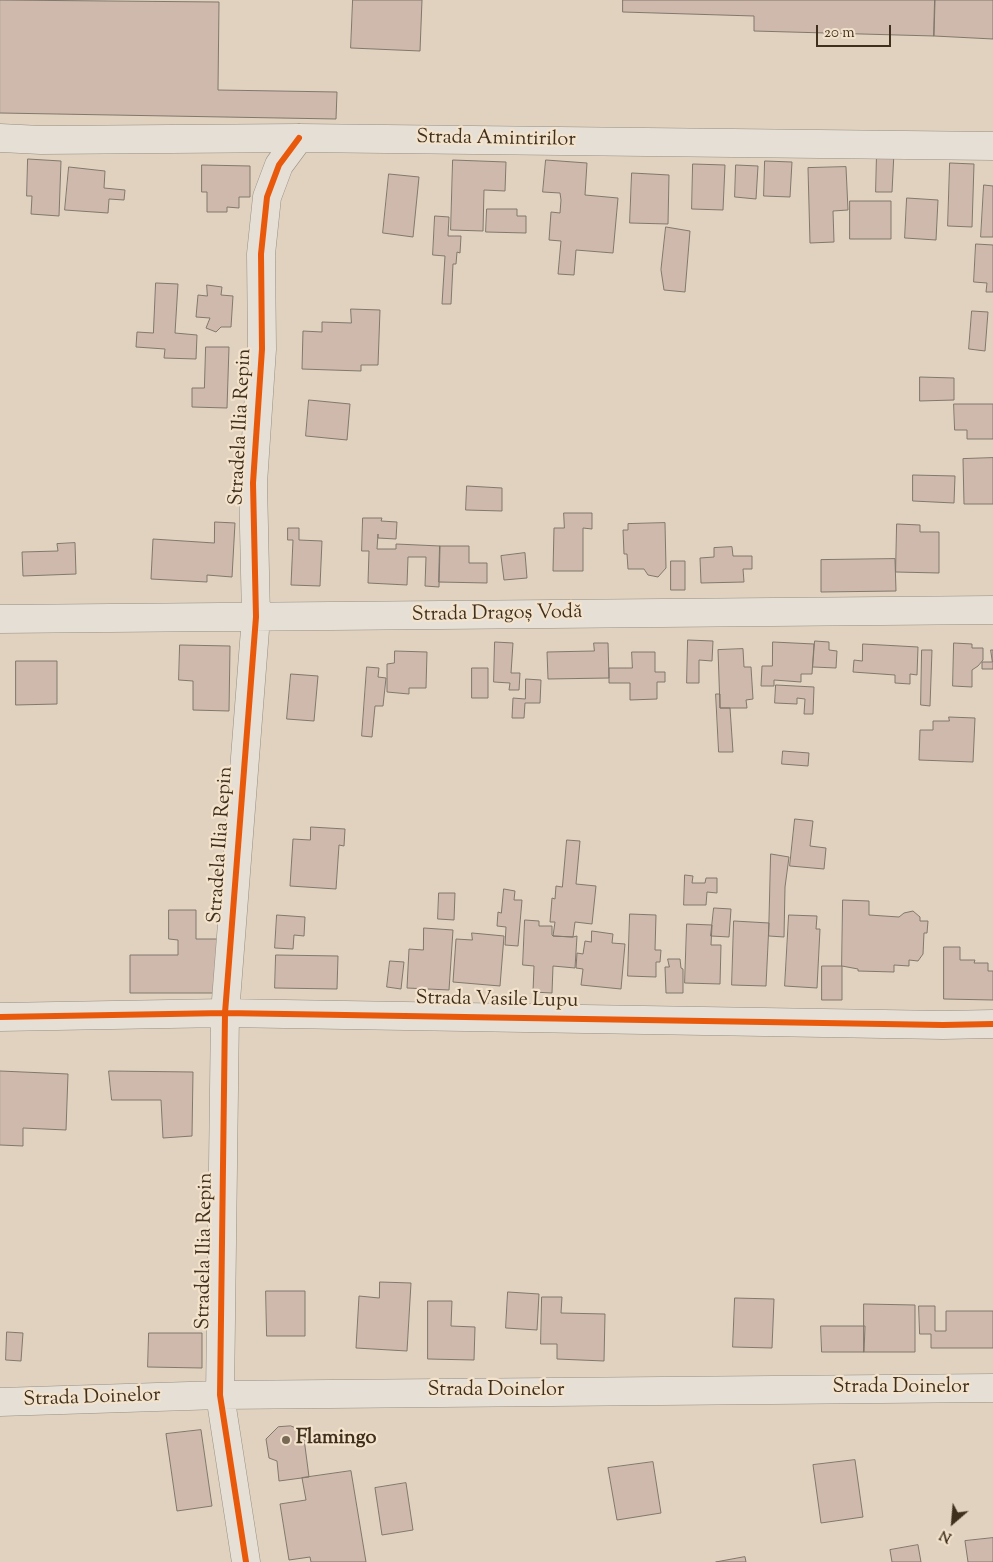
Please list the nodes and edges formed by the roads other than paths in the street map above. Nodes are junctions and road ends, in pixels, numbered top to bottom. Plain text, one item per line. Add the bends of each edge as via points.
1 (0, 138) edge
2 (298, 138) junction
3 (993, 146) edge
4 (993, 610) edge
5 (256, 617) junction
6 (0, 619) edge
7 (225, 1013) junction
8 (0, 1017) edge
9 (993, 1024) edge
10 (993, 1388) edge
11 (220, 1395) junction
12 (0, 1402) edge
13 (246, 1562) edge

1 - 2 street, Strada Amintirilor
2 - 3 street, Strada Amintirilor
2 - 5 street, Stradela Ilia Repin via 279,165 267,197 261,254 262,349 253,482
4 - 5 street, Strada Dragoș Vodă
5 - 6 street, Strada Dragoș Vodă
5 - 7 street, Stradela Ilia Repin
7 - 8 street, Strada Vasile Lupu
7 - 9 street, Strada Vasile Lupu
7 - 11 street, Stradela Ilia Repin
10 - 11 street, Strada Doinelor
11 - 12 street, Strada Doinelor
11 - 13 street, Stradela Ilia Repin

